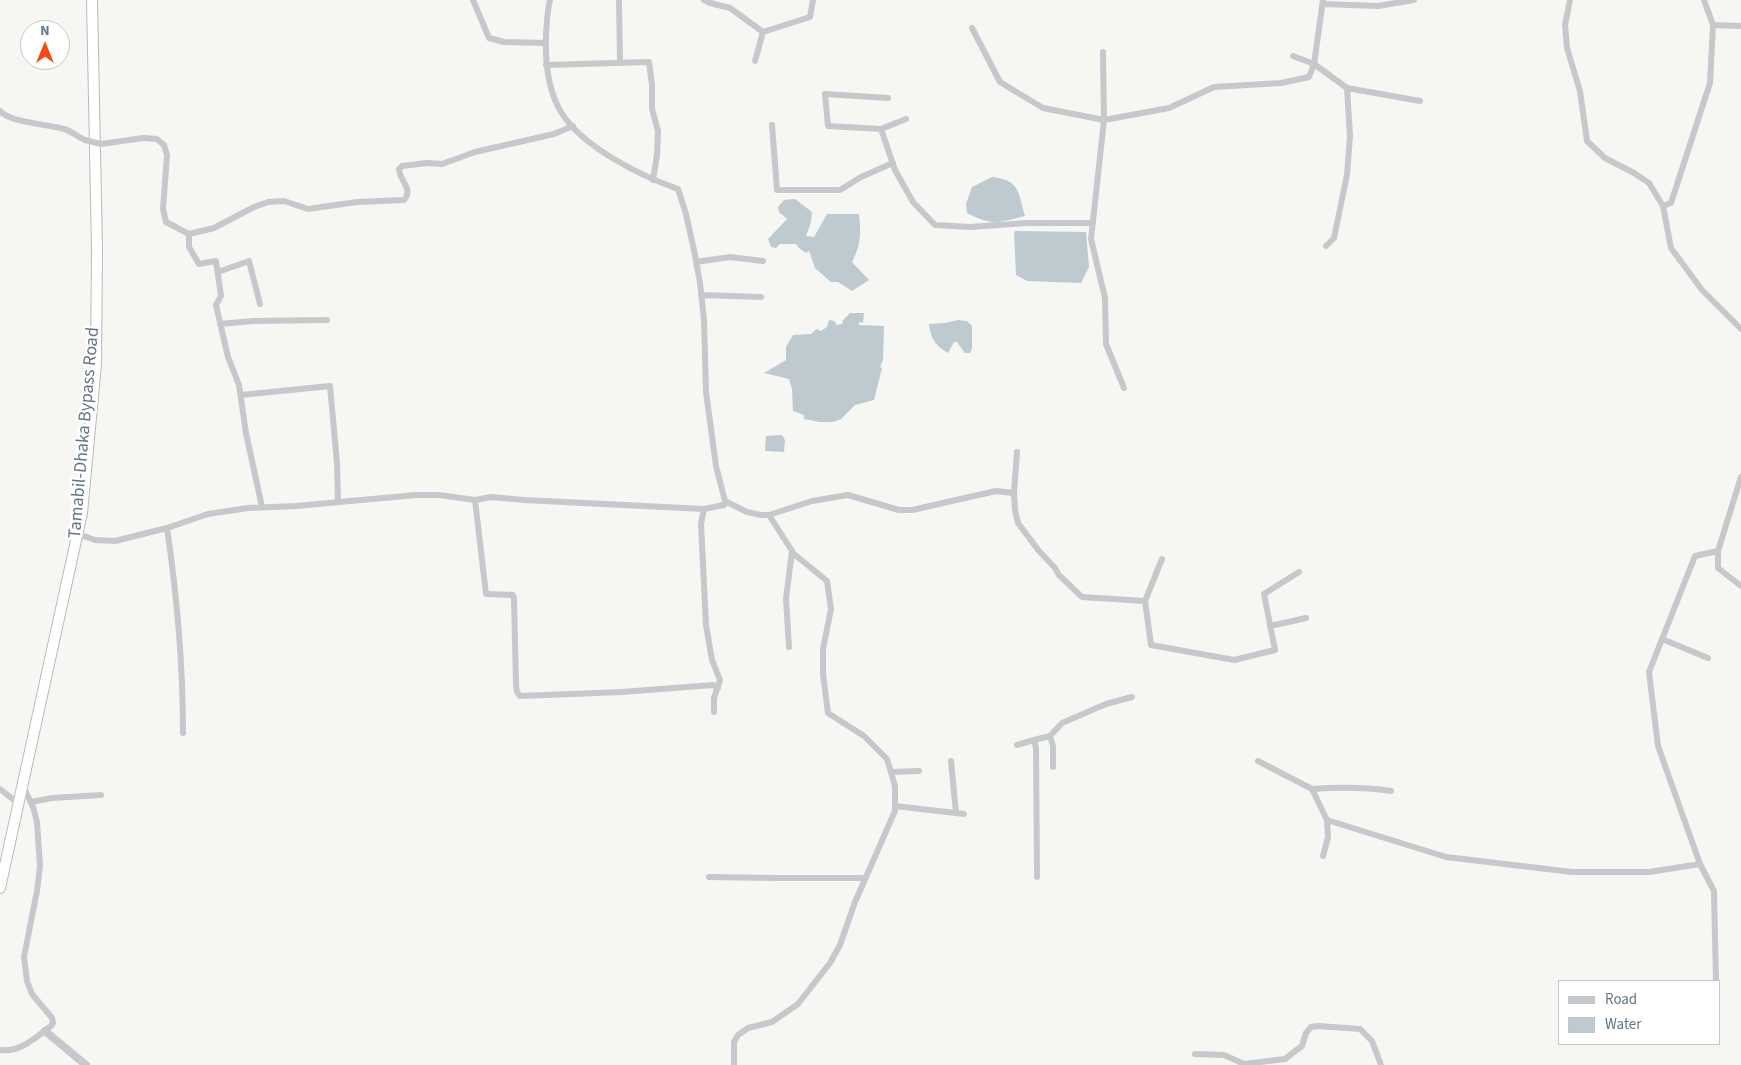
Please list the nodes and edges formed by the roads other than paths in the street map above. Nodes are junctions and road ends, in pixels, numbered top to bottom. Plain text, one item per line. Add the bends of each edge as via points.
1 (92, 0) edge
2 (472, 0) edge
3 (550, 0) edge
4 (619, 0) edge
5 (704, 0) edge
6 (813, 0) edge
7 (1414, 0) edge
8 (1570, 0) edge
9 (1704, 0) edge
10 (1323, 2) edge
11 (1713, 25) junction
12 (1741, 26) edge
13 (972, 28) dead end
14 (763, 32) junction
15 (546, 43) junction
16 (1103, 52) dead end
17 (1293, 56) dead end
18 (755, 61) dead end
19 (620, 62) junction
20 (1314, 64) junction
21 (546, 65) junction
22 (1347, 88) junction
23 (888, 98) dead end
24 (1420, 101) dead end
25 (0, 111) edge
26 (906, 119) dead end
27 (1104, 120) junction
28 (772, 125) dead end
29 (573, 126) junction
30 (881, 129) junction
31 (893, 164) junction
32 (653, 180) junction
33 (1663, 206) junction
34 (1093, 223) junction
35 (188, 234) junction
36 (1326, 246) dead end
37 (763, 261) dead end
38 (696, 262) junction
39 (218, 272) junction
40 (701, 295) junction
41 (761, 297) dead end
42 (260, 304) dead end
43 (327, 320) dead end
44 (220, 324) junction
45 (1741, 329) edge
46 (1124, 388) dead end
47 (241, 394) junction
48 (1017, 452) dead end
49 (1741, 477) edge
50 (1014, 493) junction
51 (475, 500) junction
52 (725, 500) junction
53 (338, 502) junction
54 (262, 507) junction
55 (704, 509) junction
56 (768, 515) junction
57 (167, 528) junction
58 (78, 534) junction
59 (792, 551) junction
60 (1718, 551) junction
61 (1162, 558) dead end
62 (1299, 572) dead end
63 (1741, 586) edge
64 (1145, 601) junction
65 (1306, 618) dead end
66 (1270, 626) junction
67 (1662, 639) junction
68 (789, 647) dead end
69 (1708, 658) dead end
70 (718, 688) junction
71 (1132, 697) dead end
72 (714, 712) dead end
73 (183, 733) dead end
74 (1050, 736) junction
75 (1034, 740) junction
76 (1017, 745) dead end
77 (951, 761) dead end
78 (1258, 761) dead end
79 (1053, 768) dead end
80 (919, 770) dead end
81 (891, 772) junction
82 (23, 786) junction
83 (0, 789) edge
84 (1312, 789) junction
85 (1391, 791) dead end
86 (101, 795) dead end
87 (31, 802) junction
88 (19, 804) junction
89 (895, 806) junction
90 (956, 813) junction
91 (964, 814) dead end
92 (1326, 820) junction
93 (1323, 856) dead end
94 (1700, 864) junction
95 (709, 876) dead end
96 (1037, 877) dead end
97 (865, 878) junction
98 (0, 888) edge
99 (1716, 980) edge
100 (44, 1031) junction
101 (0, 1050) edge
102 (1195, 1054) dead end
103 (86, 1065) edge
104 (734, 1065) edge
105 (1380, 1065) edge

1 - 58 highway, Tamabil-Dhaka Bypass Road via 96,364
2 - 15 street via 489,38 504,42
3 - 15 street
4 - 19 street
5 - 14 street via 730,8
6 - 14 street via 810,17
7 - 10 street via 1378,6
8 - 33 street via 1565,25 1567,48 1580,91 1588,141 1605,158 1649,183
9 - 11 street
10 - 20 street
11 - 12 street
11 - 33 street via 1710,83 1671,203
13 - 27 street via 1000,82 1043,108
14 - 18 street
15 - 21 street
16 - 27 street
17 - 20 street
19 - 21 street
19 - 32 street via 649,62 652,109 658,131
20 - 22 street
20 - 27 street via 1309,77 1281,83 1214,87 1169,108
21 - 29 street via 561,113
22 - 24 street
22 - 36 street via 1350,136 1347,175 1334,238
23 - 30 street via 825,94 828,126
25 - 35 street, bridge via 13,119 66,129 84,140 101,144 157,139 164,145 167,155 163,209 166,222
26 - 30 street
27 - 34 street
28 - 31 street via 778,190 840,190
29 - 32 street via 606,153
29 - 35 street via 442,164 402,166 399,173 408,191 404,200 308,209 284,201 268,202 214,228
30 - 31 street
31 - 34 street via 913,202 935,225 970,228 1027,223
32 - 38 street via 678,189
33 - 45 street via 1671,248 1702,290
34 - 46 street via 1091,239 1105,298 1106,344
35 - 39 street via 189,247 199,264 216,261
37 - 38 street via 730,257
38 - 40 street
39 - 42 street via 249,261
39 - 44 street via 221,296 216,305
40 - 41 street
40 - 52 street via 706,392 716,466
43 - 44 street
44 - 47 street
47 - 53 street via 330,386
47 - 54 street
48 - 50 street
49 - 60 street
50 - 56 street via 996,491 912,510 899,510 848,495 812,501
50 - 64 street via 1018,523 1059,575 1082,597
51 - 53 street via 416,495
51 - 55 street via 491,497
51 - 70 street via 486,594 509,594 514,599 516,685 520,696 713,685
52 - 55 street via 724,505
52 - 56 street via 747,512
53 - 54 street
54 - 57 street via 208,514
55 - 70 street via 701,524 706,625 712,660 720,680
56 - 59 street
57 - 58 street via 115,541 95,540
57 - 73 street via 175,582
58 - 82 highway, Tamabil-Dhaka Bypass Road
59 - 68 street via 786,600
59 - 81 street via 826,581 832,609 823,648 828,713 864,736 887,759
60 - 63 street via 1718,568
60 - 67 street via 1695,556
61 - 64 street
62 - 66 street via 1264,594
64 - 66 street via 1151,645 1234,660 1274,650
65 - 66 street
67 - 69 street
67 - 94 street via 1649,672 1658,746
70 - 72 street
71 - 74 street via 1106,704 1062,724
74 - 75 street
74 - 79 street
75 - 76 street
75 - 96 street
77 - 90 street
78 - 84 street
80 - 81 street
81 - 89 street
82 - 87 street
82 - 88 highway, Tamabil-Dhaka Bypass Road
83 - 88 street
84 - 85 street via 1343,787
84 - 92 street
86 - 87 street
87 - 100 street via 37,822 40,866 24,957 32,994 52,1018 53,1023
88 - 98 highway, Tamabil-Dhaka Bypass Road
89 - 90 street
89 - 97 street
90 - 91 street
92 - 93 street via 1328,837
92 - 94 street via 1446,857 1572,872 1649,872
94 - 99 street via 1714,891
95 - 97 street
97 - 104 street via 840,945 822,976 788,1012 772,1022 742,1031 734,1042
100 - 101 street via 11,1051
100 - 103 street
102 - 105 street via 1224,1056 1244,1064 1285,1059 1302,1046 1311,1027 1318,1026 1360,1029 1372,1041

